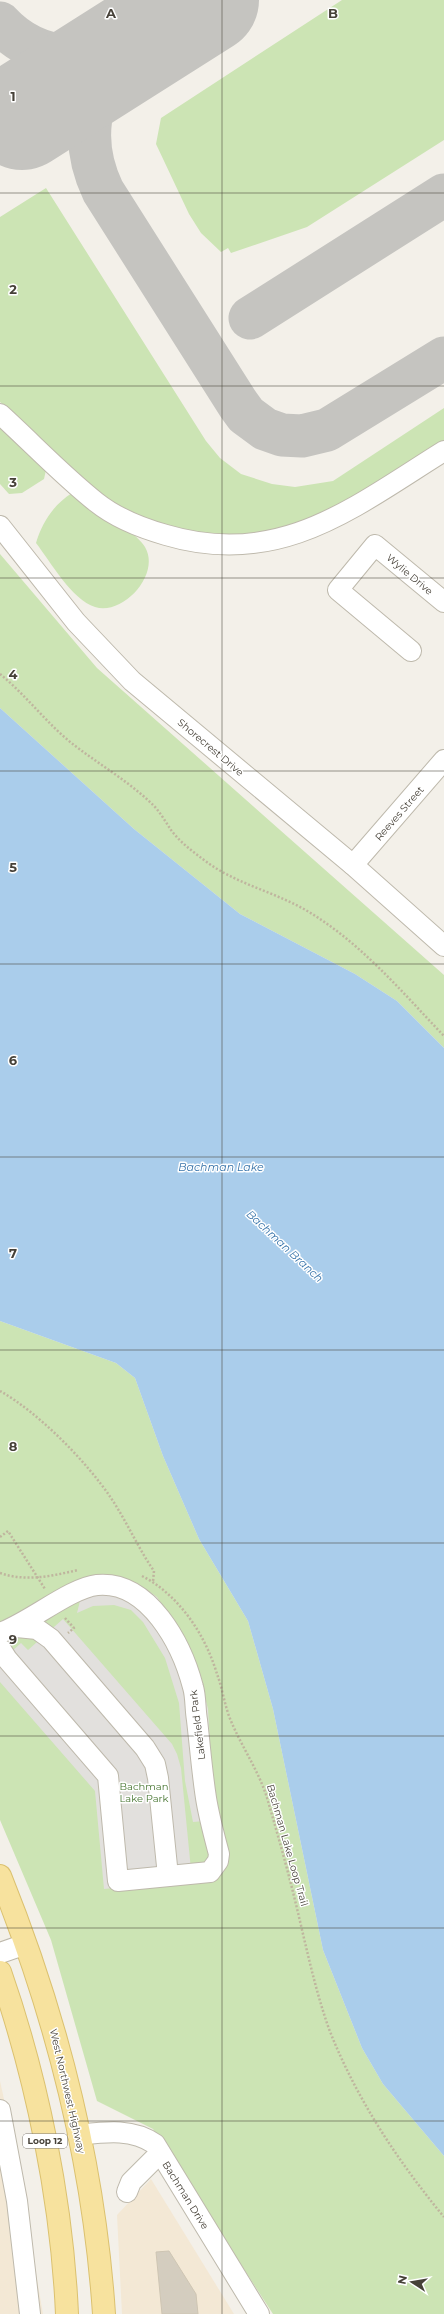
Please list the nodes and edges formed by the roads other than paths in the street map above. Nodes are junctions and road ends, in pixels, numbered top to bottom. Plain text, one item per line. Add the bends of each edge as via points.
1 (0, 414) edge
2 (444, 451) edge
3 (0, 526) edge
4 (444, 602) edge
5 (411, 651) dead end
6 (444, 760) edge
7 (353, 865) junction
8 (444, 946) edge
9 (9, 1630) edge
10 (0, 1648) edge
11 (0, 1876) edge
12 (168, 1876) junction
13 (26, 1944) junction
14 (0, 1953) edge
15 (0, 1972) edge
16 (0, 2110) edge
17 (78, 2134) junction
18 (4, 2154) edge
19 (162, 2157) junction
20 (127, 2192) dead end
21 (8, 2202) edge
22 (30, 2314) edge
23 (67, 2314) edge
24 (104, 2314) edge
25 (259, 2314) edge

1 - 2 street via 103,506 146,529 203,543 239,545 300,534 334,519
3 - 7 street, Shorecrest Drive via 76,622 132,681
4 - 5 street, Wylie Drive via 375,545 338,590
6 - 7 street, Reeves Street
7 - 8 street, Shorecrest Drive
9 - 12 street via 37,1629 55,1645 145,1748 155,1764
9 - 12 street, Lakefield Park via 74,1593 95,1586 118,1587 140,1598 160,1616 175,1642 193,1687 206,1799 219,1854 218,1861 210,1872
10 - 12 street via 108,1776 118,1880
11 - 13 main road, West Northwest Highway / Loop 12
13 - 14 street
13 - 17 main road, West Northwest Highway / Loop 12 via 55,2035
15 - 23 main road, Loop 12 via 20,2031 45,2141 60,2240
16 - 18 street
17 - 19 street, Bachman Drive via 136,2134 154,2144
17 - 24 main road, West Northwest Highway / Loop 12 via 92,2207
18 - 21 street
19 - 20 street via 138,2185
19 - 25 street, Bachman Drive
21 - 22 street

